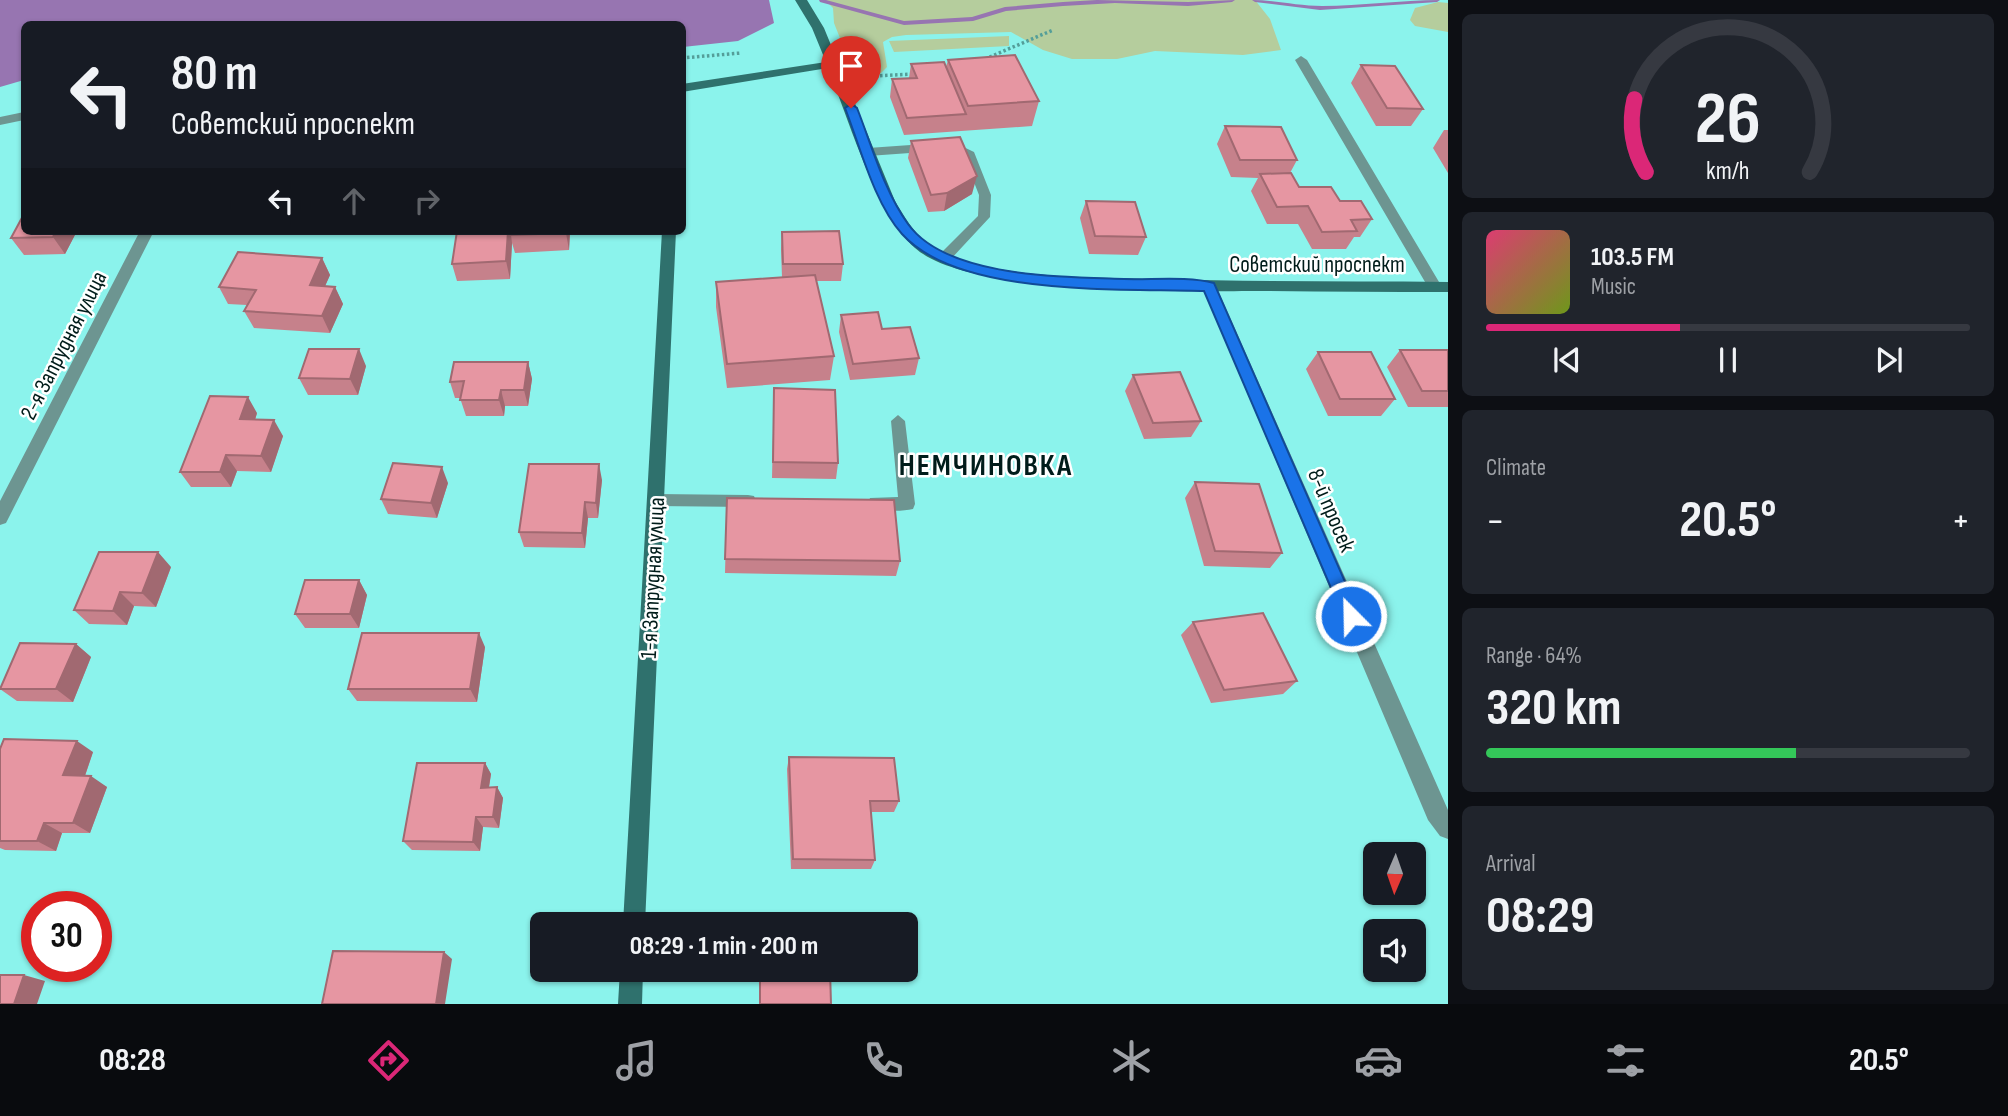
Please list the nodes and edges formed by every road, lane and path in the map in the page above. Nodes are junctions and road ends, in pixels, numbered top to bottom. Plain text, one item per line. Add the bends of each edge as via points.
1 (800, 0) edge
2 (1053, 30) dead end
3 (748, 53) dead end
4 (686, 58) edge
5 (1301, 60) dead end
6 (981, 61) edge
7 (833, 64) junction
8 (915, 74) edge
9 (859, 84) dead end
10 (686, 87) edge
11 (21, 117) edge
12 (0, 121) edge
13 (868, 152) junction
14 (145, 235) edge
15 (669, 235) edge
16 (945, 257) junction
17 (1209, 286) junction
18 (1442, 288) edge
19 (898, 421) dead end
20 (656, 500) junction
21 (758, 502) edge
22 (866, 503) edge
23 (0, 518) edge
24 (1448, 828) edge
25 (635, 912) edge
26 (631, 982) edge
27 (630, 1004) edge

1 - 7 street, Советский проспект
2 - 6 path
3 - 4 path
5 - 18 street
7 - 10 street
7 - 13 street, Советский проспект
8 - 9 path via 874,76
11 - 12 street
13 - 16 street, Советский проспект via 905,229 923,247
13 - 16 lane via 953,146 968,152 985,195 984,217
14 - 23 street, 2-я Запрудная улица
15 - 20 street, 1-я Запрудная улица
16 - 17 street, Советский проспект via 995,274 1048,281
17 - 18 street, Советский проспект
17 - 24 street, 8-й просек via 1436,812
19 - 22 lane via 906,504
20 - 21 lane
20 - 25 street, 1-я Запрудная улица
26 - 27 street

